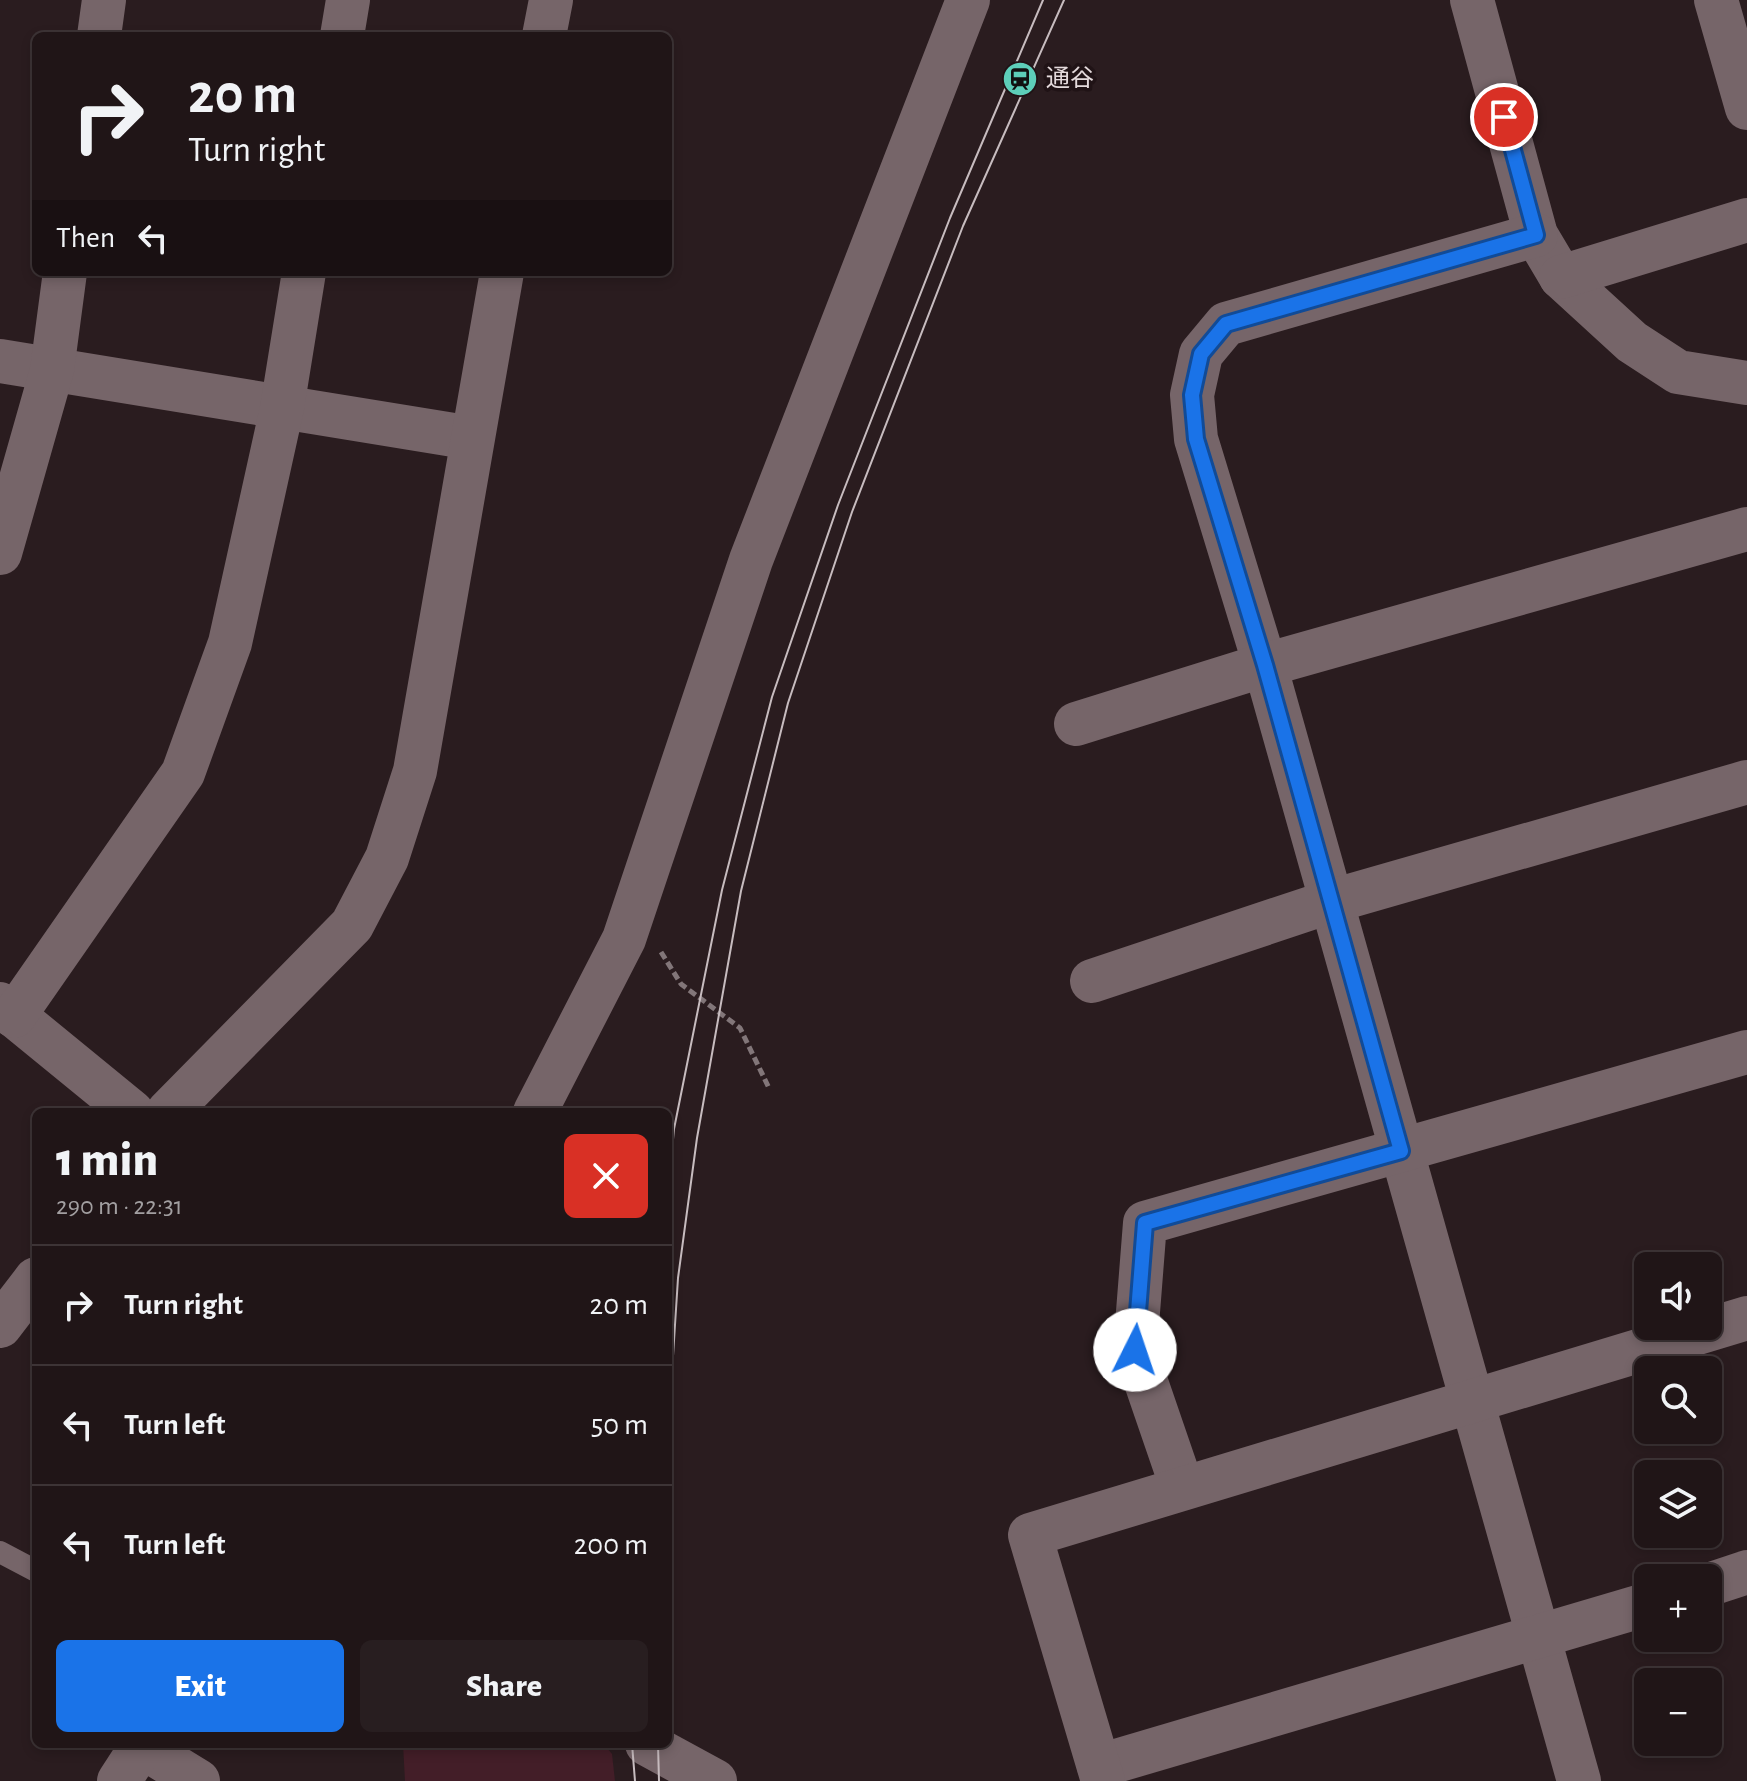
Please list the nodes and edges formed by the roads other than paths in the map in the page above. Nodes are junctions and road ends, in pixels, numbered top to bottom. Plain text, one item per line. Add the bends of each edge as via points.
1 (104, 0) edge
2 (348, 0) edge
3 (551, 0) edge
4 (968, 0) edge
5 (1472, 0) edge
6 (1716, 0) edge
7 (100, 32) edge
8 (343, 32) edge
9 (545, 32) edge
10 (1747, 108) edge
11 (1747, 220) edge
12 (1536, 235) junction
13 (64, 276) edge
14 (303, 276) edge
15 (501, 276) edge
16 (1561, 277) junction
17 (0, 361) edge
18 (52, 370) junction
19 (1747, 383) edge
20 (282, 408) junction
21 (472, 438) junction
22 (1747, 529) edge
23 (0, 553) edge
24 (1265, 665) junction
25 (1076, 724) dead end
26 (1747, 782) edge
27 (1329, 902) junction
28 (1092, 981) dead end
29 (7, 1010) edge
30 (1747, 1052) edge
31 (127, 1108) edge
32 (172, 1108) edge
33 (537, 1108) edge
34 (1401, 1151) junction
35 (32, 1284) edge
36 (1747, 1318) edge
37 (0, 1326) edge
38 (1472, 1399) junction
39 (1182, 1487) junction
40 (0, 1552) edge
41 (32, 1569) edge
42 (1747, 1572) edge
43 (1722, 1580) edge
44 (1634, 1608) edge
45 (1539, 1638) junction
46 (654, 1748) edge
47 (134, 1757) edge
48 (1101, 1774) edge
49 (198, 1781) edge
50 (715, 1781) edge
51 (1579, 1781) edge

1 - 7 street
2 - 8 street
3 - 9 street
4 - 33 street via 751,560 624,939
5 - 12 street
6 - 10 street
11 - 16 street
12 - 16 street
12 - 24 street via 1226,324 1201,354 1192,395 1196,439
13 - 18 street
14 - 20 street
15 - 21 street
16 - 19 street via 1632,342 1678,372
17 - 18 street
18 - 20 street
18 - 23 street
20 - 21 street
20 - 29 street via 230,643 183,773
21 - 32 street via 415,771 387,858 352,925
22 - 24 street
24 - 25 street
24 - 27 street
26 - 27 street
27 - 28 street
27 - 34 street
29 - 31 street
30 - 34 street
34 - 38 street
34 - 39 street via 1145,1223 1135,1350
35 - 37 street
36 - 38 street
38 - 39 street
38 - 45 street
39 - 48 street via 1030,1535
40 - 41 lane
42 - 43 street
44 - 45 street
45 - 48 street
45 - 51 street
46 - 50 street
47 - 49 street

